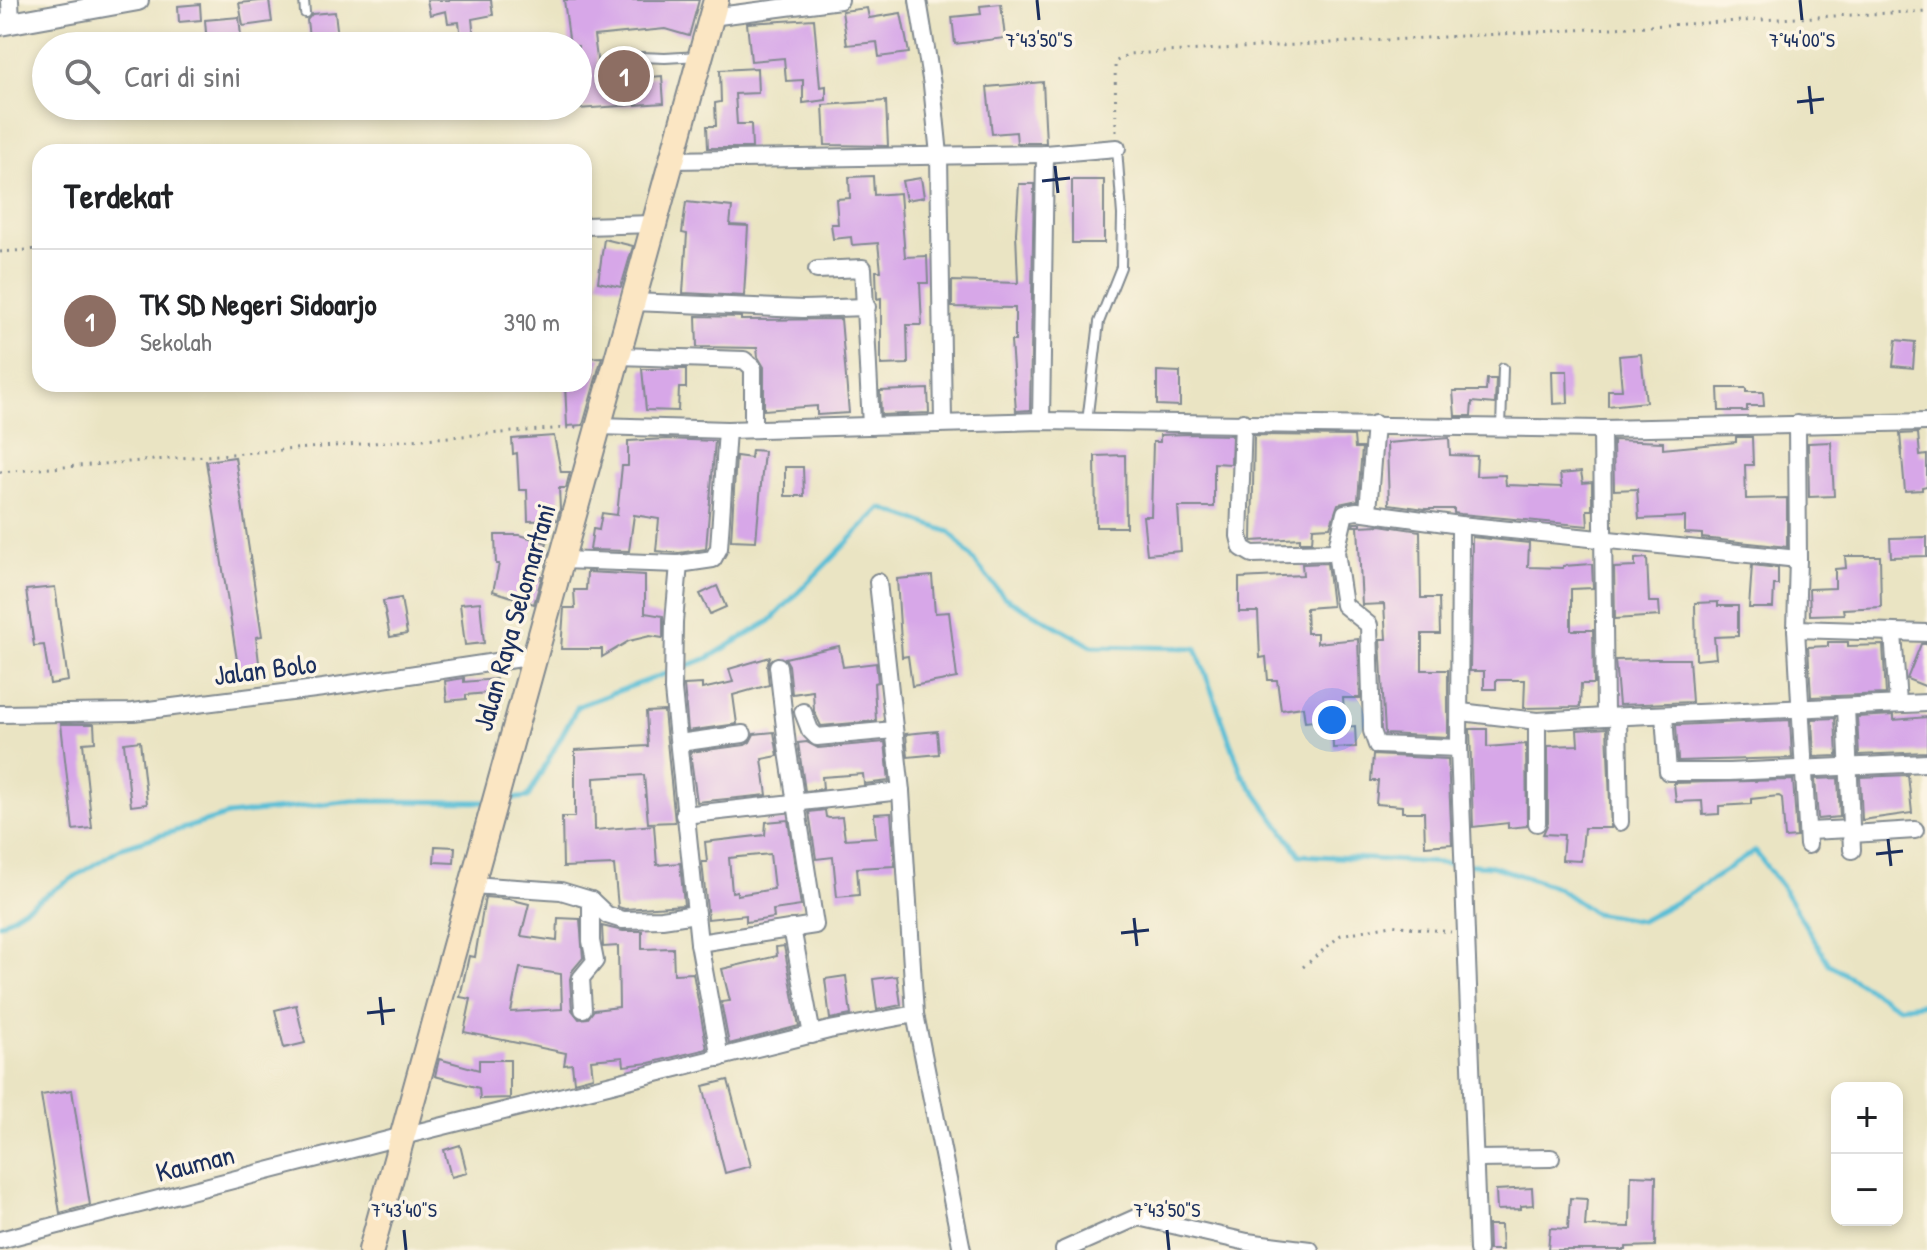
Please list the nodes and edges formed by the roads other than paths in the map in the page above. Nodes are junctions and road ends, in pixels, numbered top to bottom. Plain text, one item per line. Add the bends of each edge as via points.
1 (10, 0) edge
2 (138, 0) edge
3 (304, 0) edge
4 (840, 0) edge
5 (918, 0) edge
6 (714, 8) edge
7 (305, 13) dead end
8 (5, 24) edge
9 (616, 56) dead end
10 (701, 56) junction
11 (1117, 148) joint
12 (1045, 154) junction
13 (939, 155) junction
14 (672, 160) junction
15 (654, 224) junction
16 (592, 226) edge
17 (817, 270) dead end
18 (633, 302) junction
19 (867, 307) junction
20 (618, 356) junction
21 (1503, 368) dead end
22 (1041, 421) junction
23 (943, 422) junction
24 (1243, 422) junction
25 (1927, 422) edge
26 (1087, 423) junction
27 (1375, 424) junction
28 (1797, 424) junction
29 (599, 426) junction
30 (871, 426) junction
31 (1501, 427) junction
32 (753, 429) junction
33 (1602, 429) junction
34 (727, 430) junction
35 (1368, 511) junction
36 (1460, 525) junction
37 (1605, 540) junction
38 (1336, 552) junction
39 (1798, 559) junction
40 (561, 560) junction
41 (679, 564) junction
42 (878, 582) dead end
43 (1796, 629) junction
44 (1893, 633) junction
45 (1927, 633) edge
46 (535, 656) junction
47 (778, 666) dead end
48 (1898, 703) junction
49 (1927, 703) edge
50 (1802, 706) junction
51 (1846, 707) junction
52 (803, 712) dead end
53 (1461, 712) junction
54 (0, 714) edge
55 (1664, 715) junction
56 (1611, 717) junction
57 (1537, 721) junction
58 (894, 730) junction
59 (743, 734) dead end
60 (679, 743) junction
61 (1459, 748) junction
62 (1927, 763) edge
63 (1805, 768) junction
64 (1848, 768) junction
65 (901, 791) junction
66 (796, 802) junction
67 (684, 815) junction
68 (1620, 822) dead end
69 (1537, 823) dead end
70 (1915, 830) dead end
71 (1852, 838) junction
72 (472, 885) junction
73 (591, 900) junction
74 (696, 914) junction
75 (792, 928) junction
76 (699, 943) junction
77 (583, 1009) dead end
78 (915, 1014) junction
79 (812, 1035) junction
80 (720, 1058) junction
81 (403, 1136) junction
82 (1551, 1158) dead end
83 (1475, 1159) junction
84 (0, 1240) edge
85 (371, 1250) edge
86 (962, 1250) edge
87 (1064, 1250) edge
88 (1310, 1250) edge
89 (1478, 1250) edge

1 - 8 street
2 - 8 street
3 - 7 lane
4 - 6 street
5 - 13 street
6 - 10 main road, Jalan Raya Selomartani
9 - 10 lane
10 - 14 main road, Jalan Raya Selomartani
11 - 12 street
11 - 26 lane via 1121,267 1099,322
12 - 13 street
12 - 22 street
13 - 14 street
13 - 23 street
14 - 15 main road, Jalan Raya Selomartani
15 - 16 street
15 - 18 main road, Jalan Raya Selomartani
17 - 19 street via 863,268
18 - 19 street
18 - 20 main road, Jalan Raya Selomartani
19 - 30 street
20 - 29 main road, Jalan Raya Selomartani
20 - 32 street via 744,360 753,368
21 - 31 lane
22 - 23 street
22 - 26 street
23 - 30 street
24 - 26 street
24 - 27 street
24 - 38 street via 1242,548 1252,554
25 - 28 street
27 - 31 street
27 - 35 street
28 - 33 street
28 - 39 street
29 - 34 street
29 - 40 main road, Jalan Raya Selomartani
30 - 32 street
31 - 33 street
32 - 34 street
33 - 37 street
34 - 41 street via 719,548 713,559
35 - 36 street
35 - 38 street via 1345,513
36 - 37 street
36 - 53 street
37 - 39 street
37 - 56 street
38 - 61 street via 1344,605 1369,625 1372,731 1377,745
39 - 43 street
40 - 41 street
40 - 46 main road, Jalan Raya Selomartani
41 - 60 street via 672,658
42 - 58 street
43 - 44 street
43 - 50 street
44 - 45 street
44 - 48 street
46 - 54 street, Jalan Bolo via 133,712
46 - 72 main road, Jalan Raya Selomartani
47 - 66 street
48 - 49 street
48 - 51 street
50 - 51 street
50 - 55 street
50 - 63 street
51 - 64 street
52 - 58 street via 817,737
53 - 57 street
53 - 61 street
55 - 56 street
55 - 63 street via 1668,772
56 - 57 street
56 - 68 street
57 - 69 street
58 - 65 street
59 - 60 street
60 - 67 street
61 - 83 street
62 - 64 street
63 - 64 street
63 - 71 street via 1808,838
64 - 71 street
65 - 66 street
65 - 78 street
66 - 67 street
66 - 75 street via 815,925
67 - 74 street
70 - 71 street
72 - 73 street via 561,891
72 - 81 main road, Jalan Raya Selomartani
73 - 74 street via 607,915 623,920
73 - 77 street via 595,961 581,978
74 - 76 street
75 - 76 street
75 - 79 street
76 - 80 street
78 - 79 street, Kauman
78 - 86 street
79 - 80 street, Kauman
80 - 81 street, Kauman
81 - 84 street, Kauman
81 - 85 main road, Jalan Raya Selomartani
82 - 83 street
83 - 89 street
87 - 88 street via 1138,1217 1247,1242

